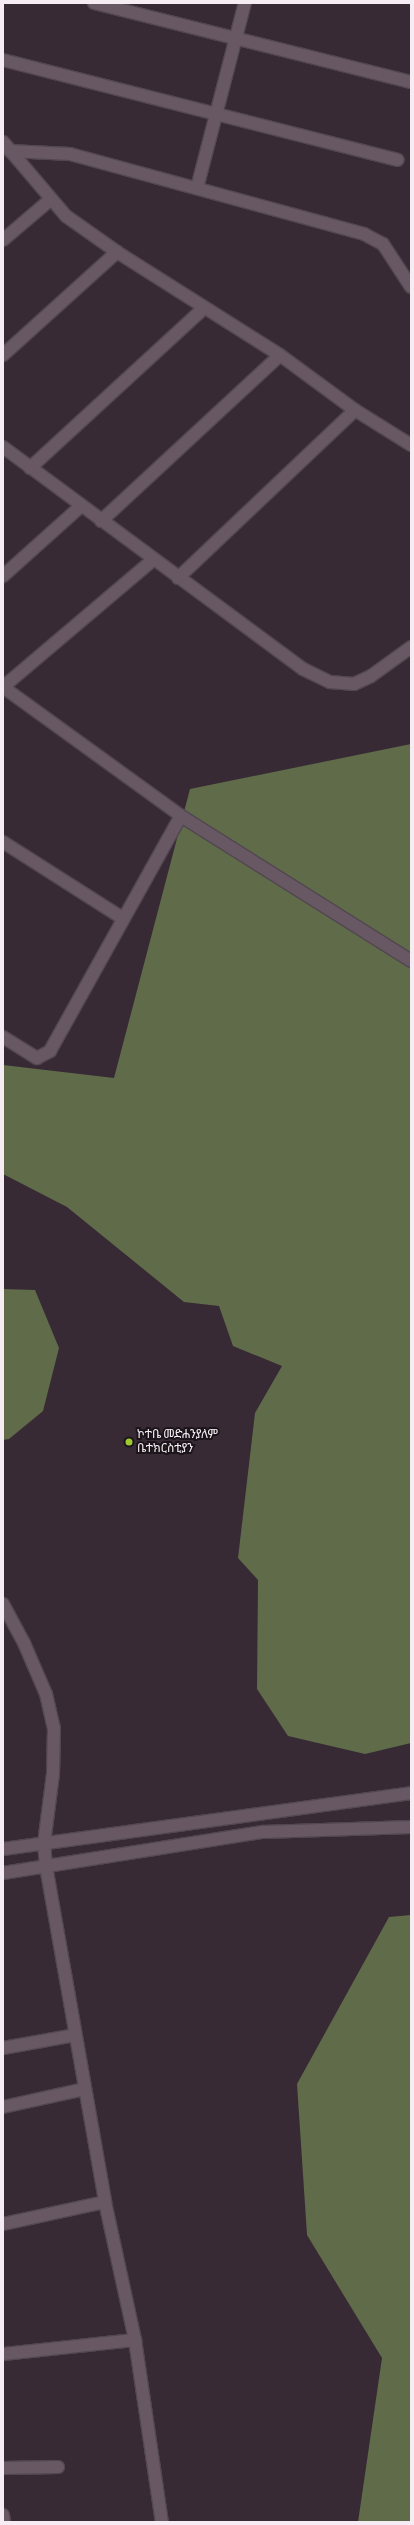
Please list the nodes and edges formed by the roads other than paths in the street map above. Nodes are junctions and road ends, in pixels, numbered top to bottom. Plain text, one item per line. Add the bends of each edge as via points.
1 (94, 3) edge
2 (245, 3) edge
3 (236, 38) junction
4 (3, 60) edge
5 (411, 82) edge
6 (216, 114) junction
7 (7, 147) edge
8 (398, 160) dead end
9 (197, 188) junction
10 (52, 199) junction
11 (3, 240) edge
12 (116, 252) junction
13 (411, 287) edge
14 (204, 308) junction
15 (3, 355) edge
16 (280, 355) junction
17 (355, 410) junction
18 (411, 445) edge
19 (6, 454) edge
20 (30, 468) junction
21 (81, 506) junction
22 (101, 521) junction
23 (153, 560) junction
24 (3, 576) edge
25 (178, 578) junction
26 (411, 647) edge
27 (3, 687) edge
28 (181, 816) junction
29 (3, 842) edge
30 (124, 919) junction
31 (411, 961) edge
32 (3, 1037) edge
33 (3, 1604) edge
34 (411, 1793) edge
35 (411, 1827) edge
36 (44, 1843) junction
37 (3, 1849) edge
38 (46, 1866) junction
39 (3, 1873) edge
40 (75, 2035) junction
41 (3, 2048) edge
42 (84, 2090) junction
43 (3, 2106) edge
44 (105, 2202) junction
45 (3, 2224) edge
46 (135, 2340) junction
47 (3, 2354) edge
48 (3, 2468) edge
49 (58, 2468) dead end
50 (3, 2515) edge
51 (4, 2522) edge
52 (162, 2522) edge

1 - 3 street
2 - 3 street
3 - 5 street
3 - 6 street
4 - 6 street
6 - 8 street
6 - 9 street
7 - 9 street via 70,154
7 - 10 street
9 - 13 street via 364,234 383,244
10 - 11 street
10 - 12 street via 66,216
12 - 14 street
12 - 15 street
14 - 16 street
14 - 20 street
16 - 17 street
16 - 22 street
17 - 18 street
17 - 25 street
19 - 20 street
20 - 21 street
21 - 22 street
21 - 24 street
22 - 23 street
23 - 25 street
23 - 27 street
25 - 26 street via 303,669 330,682 354,684 371,676
27 - 28 street
28 - 30 street
28 - 31 street
29 - 30 street
30 - 32 street via 50,1051 37,1058
33 - 36 street via 46,1694 54,1728
34 - 36 street
35 - 38 street via 263,1832
36 - 37 street
36 - 38 street
38 - 39 street
38 - 40 street
40 - 41 street
40 - 42 street
42 - 43 street
42 - 44 street
44 - 45 street
44 - 46 street
46 - 47 street
46 - 52 street
48 - 49 street
50 - 51 street

